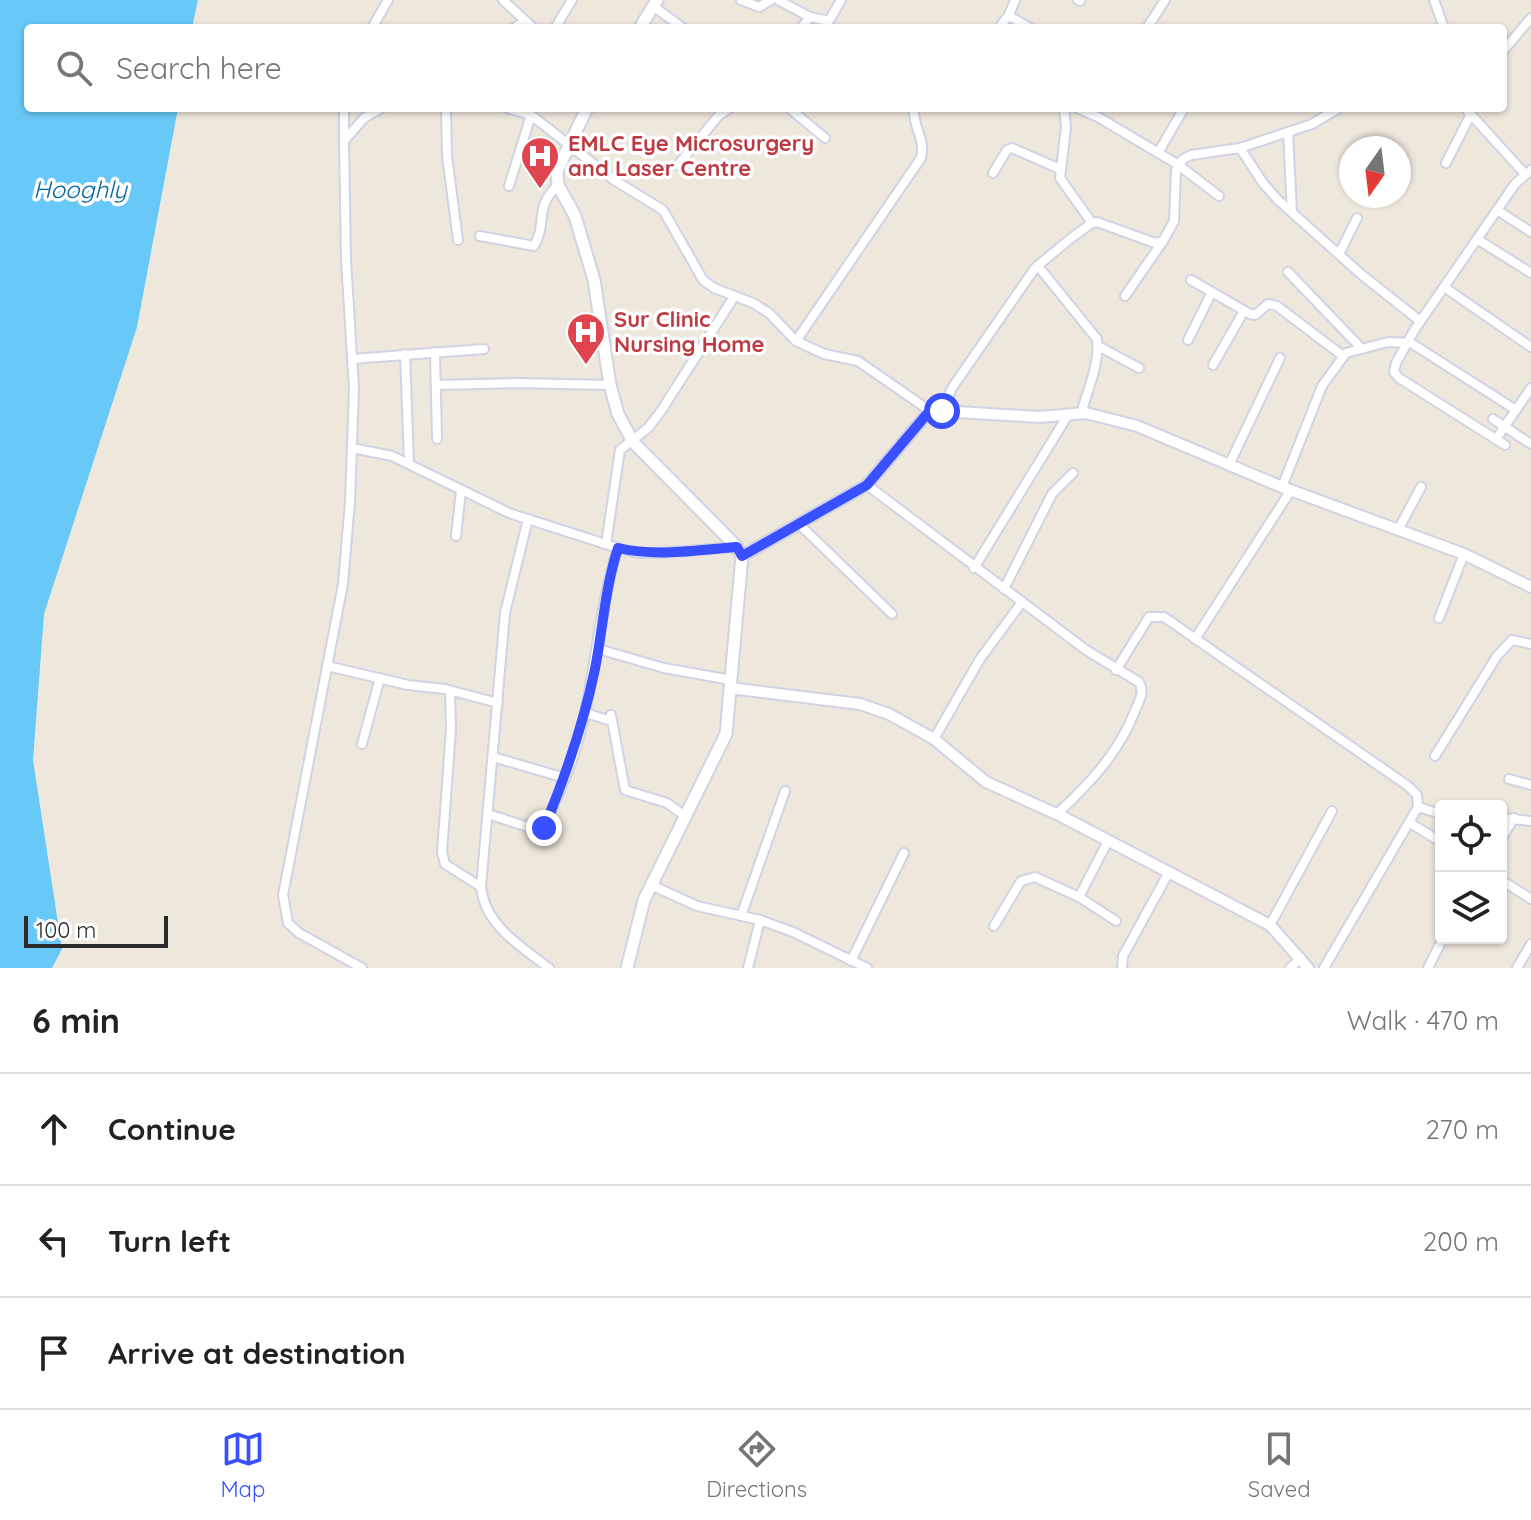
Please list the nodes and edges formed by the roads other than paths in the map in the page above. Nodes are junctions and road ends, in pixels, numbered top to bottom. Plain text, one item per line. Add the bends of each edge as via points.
1 (388, 0) edge
2 (503, 0) edge
3 (572, 0) edge
4 (741, 0) edge
5 (771, 0) edge
6 (778, 0) edge
7 (841, 0) edge
8 (1015, 0) edge
9 (1165, 0) edge
10 (1434, 0) edge
11 (655, 3) edge
12 (1009, 16) junction
13 (810, 17) junction
14 (1531, 18) edge
15 (525, 21) junction
16 (374, 24) edge
17 (520, 24) edge
18 (528, 24) edge
19 (557, 24) edge
20 (642, 24) edge
21 (679, 24) edge
22 (804, 24) edge
23 (828, 24) edge
24 (831, 24) edge
25 (1002, 24) edge
26 (1023, 24) edge
27 (1150, 24) edge
28 (1443, 24) edge
29 (1507, 46) edge
30 (344, 112) edge
31 (374, 112) edge
32 (446, 112) edge
33 (521, 112) edge
34 (585, 112) edge
35 (724, 112) edge
36 (794, 112) edge
37 (914, 112) edge
38 (1064, 112) edge
39 (1086, 112) edge
40 (1182, 112) edge
41 (1333, 112) edge
42 (1468, 112) edge
43 (531, 115) junction
44 (1288, 132) junction
45 (825, 138) dead end
46 (344, 141) junction
47 (568, 144) junction
48 (1240, 148) junction
49 (1158, 153) junction
50 (1446, 163) dead end
51 (1177, 164) junction
52 (678, 165) dead end
53 (1060, 169) junction
54 (1528, 172) edge
55 (993, 173) dead end
56 (558, 185) junction
57 (509, 186) dead end
58 (1219, 196) dead end
59 (1497, 210) junction
60 (1292, 212) junction
61 (1357, 218) dead end
62 (1092, 223) junction
63 (1531, 232) edge
64 (480, 236) dead end
65 (1477, 239) junction
66 (458, 240) dead end
67 (1163, 241) junction
68 (1339, 254) junction
69 (1038, 266) junction
70 (1288, 272) dead end
71 (1531, 273) edge
72 (1191, 280) dead end
73 (1444, 287) junction
74 (1212, 292) junction
75 (1125, 296) dead end
76 (734, 297) junction
77 (1244, 311) junction
78 (1420, 321) junction
79 (1188, 340) dead end
80 (796, 341) junction
81 (1407, 342) junction
82 (1098, 346) junction
83 (1531, 347) edge
84 (484, 349) dead end
85 (1362, 349) junction
86 (435, 352) junction
87 (405, 354) junction
88 (1343, 356) junction
89 (1280, 358) dead end
90 (352, 359) junction
91 (1213, 365) dead end
92 (1139, 368) dead end
93 (436, 385) junction
94 (610, 385) junction
95 (1531, 388) edge
96 (1516, 410) junction
97 (937, 412) junction
98 (1081, 414) junction
99 (1068, 415) junction
100 (1493, 419) dead end
101 (1505, 428) junction
102 (437, 439) dead end
103 (1496, 439) junction
104 (633, 442) junction
105 (1531, 444) edge
106 (1505, 445) dead end
107 (352, 448) junction
108 (409, 463) junction
109 (1229, 465) junction
110 (1073, 473) dead end
111 (867, 485) junction
112 (1421, 487) dead end
113 (1286, 489) junction
114 (461, 491) junction
115 (528, 519) junction
116 (800, 525) junction
117 (1398, 530) junction
118 (456, 536) dead end
119 (606, 544) junction
120 (618, 548) junction
121 (739, 551) junction
122 (1464, 554) junction
123 (974, 568) junction
124 (1531, 587) edge
125 (1004, 589) junction
126 (1022, 602) junction
127 (892, 614) dead end
128 (1439, 618) dead end
129 (1195, 639) junction
130 (1531, 644) edge
131 (598, 649) junction
132 (327, 666) junction
133 (1116, 670) junction
134 (380, 678) junction
135 (730, 684) junction
136 (450, 691) junction
137 (498, 703) junction
138 (585, 713) junction
139 (934, 739) junction
140 (362, 744) dead end
141 (1435, 756) dead end
142 (493, 757) junction
143 (565, 778) junction
144 (1509, 779) dead end
145 (1531, 785) edge
146 (785, 791) dead end
147 (1418, 807) junction
148 (1332, 811) dead end
149 (1435, 812) edge
150 (488, 814) junction
151 (1057, 814) junction
152 (685, 816) junction
153 (1507, 818) edge
154 (1514, 818) junction
155 (1531, 821) edge
156 (1410, 823) junction
157 (1507, 829) edge
158 (1435, 838) edge
159 (1108, 841) junction
160 (904, 853) dead end
161 (1169, 872) junction
162 (1507, 884) edge
163 (651, 885) junction
164 (481, 887) junction
165 (1079, 897) junction
166 (1531, 899) edge
167 (741, 916) junction
168 (760, 920) junction
169 (1116, 921) dead end
170 (1270, 925) junction
171 (994, 926) dead end
172 (1440, 944) edge
173 (1531, 944) edge
174 (851, 961) junction
175 (1304, 963) edge
176 (362, 968) edge
177 (549, 968) edge
178 (627, 968) edge
179 (748, 968) edge
180 (867, 968) edge
181 (1122, 968) edge
182 (1290, 968) edge
183 (1324, 968) edge
184 (1428, 968) edge
185 (1517, 968) edge

1 - 16 street
2 - 15 street
3 - 19 street
4 - 5 street via 759,7
6 - 13 street
7 - 24 street
8 - 12 street
9 - 27 street
10 - 28 street
11 - 20 main road
11 - 21 street
12 - 25 street
12 - 26 street
13 - 22 street
13 - 23 street
14 - 29 street
15 - 17 street
15 - 18 street
30 - 46 street
31 - 46 street
32 - 66 street
33 - 43 street
34 - 47 main road
35 - 52 street
36 - 45 street
37 - 80 street via 922,139 921,158
38 - 53 street
39 - 49 street
40 - 49 street
41 - 44 street
42 - 50 street
42 - 54 street
43 - 47 street
43 - 57 street
44 - 48 street
44 - 60 street
46 - 90 street
47 - 56 main road via 557,171
47 - 76 street via 663,210 703,280
48 - 51 street via 1191,155
48 - 60 street via 1271,193
49 - 51 street
51 - 58 street
51 - 67 street via 1174,221
53 - 55 street via 1012,148
53 - 62 street via 1060,178
54 - 59 street
56 - 64 street via 545,197 534,246
56 - 94 main road via 575,216 594,280
59 - 63 street
59 - 65 street
60 - 68 street
61 - 68 street
62 - 67 street
62 - 69 street
65 - 71 street
65 - 73 street
67 - 75 street
68 - 78 street
69 - 82 street
69 - 97 street
70 - 85 street
72 - 74 street
73 - 78 street
73 - 83 street
74 - 77 street
74 - 79 street
76 - 80 street via 769,313
76 - 104 street via 661,411
77 - 88 street via 1255,315 1268,304 1277,306
77 - 91 street
78 - 81 street
80 - 97 street via 858,361
81 - 85 street
81 - 96 street
81 - 103 street via 1396,363 1399,378
82 - 92 street
82 - 98 street
84 - 86 street
85 - 88 street
86 - 87 street
86 - 93 street
87 - 90 street
87 - 108 street
88 - 113 street via 1322,386
89 - 109 street
90 - 107 street
93 - 94 street
93 - 102 street
94 - 104 main road
95 - 96 street
96 - 101 street
97 - 99 street
97 - 111 street via 927,414
98 - 99 street
98 - 109 street via 1137,426
99 - 123 street
100 - 101 street
101 - 103 street
101 - 105 street
103 - 106 street
104 - 119 street via 625,444 616,461
104 - 121 main road
107 - 108 street
107 - 132 street via 343,584
108 - 114 street
109 - 113 street
110 - 125 street via 1052,494
111 - 116 street
111 - 123 street
112 - 117 street
113 - 117 street
113 - 129 street
114 - 115 street
114 - 118 street
115 - 119 street
115 - 137 street via 505,613
116 - 121 street
116 - 127 street
117 - 122 street
119 - 120 street
120 - 121 street via 639,553
120 - 131 street
121 - 135 main road
122 - 124 street
122 - 128 street
123 - 125 street
125 - 126 street
126 - 133 street
126 - 139 street via 980,659
129 - 133 street via 1164,617 1149,617
129 - 147 street via 1408,786 1417,795
130 - 141 street via 1512,640 1497,656
131 - 135 street
131 - 138 street
132 - 134 street
132 - 176 street via 284,882 285,914 299,933
133 - 151 street via 1142,687 1125,737 1099,774
134 - 136 street
134 - 140 street
135 - 139 street via 860,704
135 - 152 main road via 726,734
136 - 137 street
136 - 164 street via 442,852 445,864
137 - 142 street
138 - 143 street
138 - 152 street via 611,718 625,790 667,803
139 - 151 street via 986,782
142 - 143 street
142 - 150 street
143 - 150 street via 544,828
144 - 145 street
146 - 167 street
147 - 149 street
147 - 156 street
148 - 170 street
150 - 164 street
151 - 159 street
152 - 163 main road
153 - 154 street
154 - 155 street
154 - 157 street
156 - 158 street
156 - 183 street
159 - 161 street
159 - 165 street
160 - 174 street
161 - 170 street
161 - 181 street via 1123,956
162 - 166 street
163 - 167 street via 697,906
163 - 178 main road
164 - 177 street via 487,913
165 - 169 street
165 - 171 street via 1028,878
167 - 168 street
168 - 174 street
168 - 179 street
170 - 175 street
172 - 184 street
173 - 185 street
174 - 180 street
175 - 182 street

